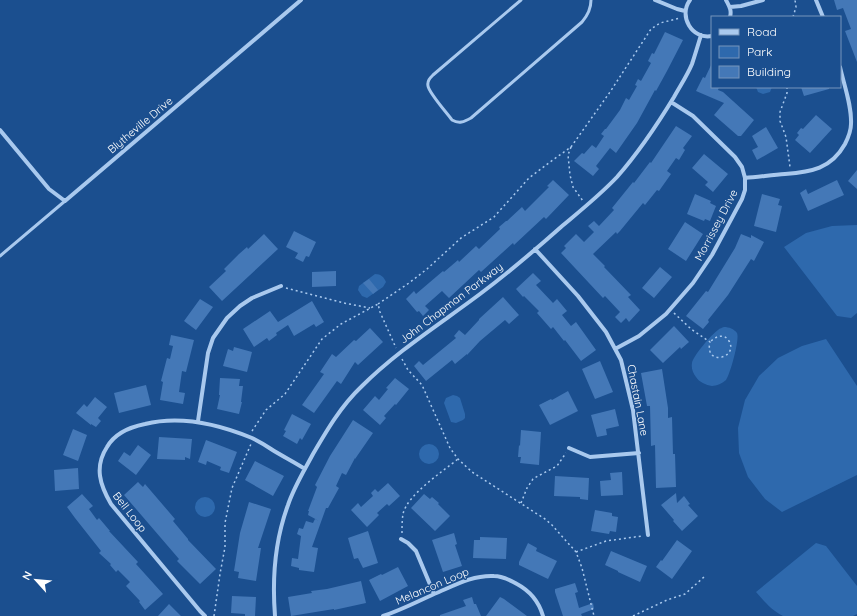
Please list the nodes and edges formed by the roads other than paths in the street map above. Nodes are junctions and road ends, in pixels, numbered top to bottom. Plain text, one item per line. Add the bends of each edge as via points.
1 (301, 0) edge
2 (521, 0) edge
3 (590, 0) edge
4 (655, 0) edge
5 (690, 0) edge
6 (726, 0) edge
7 (763, 0) edge
8 (816, 0) edge
9 (730, 7) junction
10 (685, 11) junction
11 (730, 16) edge
12 (823, 16) edge
13 (701, 35) junction
14 (711, 36) edge
15 (841, 71) edge
16 (671, 102) junction
17 (0, 130) edge
18 (745, 178) junction
19 (64, 201) junction
20 (536, 249) junction
21 (0, 256) edge
22 (281, 286) road end
23 (615, 349) junction
24 (198, 422) junction
25 (569, 448) road end
26 (639, 453) junction
27 (305, 469) junction
28 (648, 535) road end
29 (401, 539) road end
30 (434, 594) junction
31 (206, 616) edge
32 (275, 616) edge
33 (383, 616) edge
34 (543, 616) edge

1 - 19 street, Blytheville Drive
2 - 3 lane via 430,78 429,91 452,120 465,122 471,118 582,22 589,12
4 - 10 street
5 - 10 street
6 - 9 street
7 - 9 street
8 - 12 street
9 - 11 street
10 - 13 street via 690,28
13 - 14 street
13 - 16 street, John Chapman Parkway via 692,64
15 - 18 street via 851,126 841,151 826,165 807,172
16 - 18 street, Morrissey Drive via 693,116 735,157 742,167
16 - 20 street, John Chapman Parkway via 637,153 616,177
17 - 19 street via 49,189
18 - 23 street, Morrissey Drive via 742,199 712,255 693,283 670,309 639,336
19 - 21 lane
20 - 23 street, Chastain Lane via 578,296 606,332
20 - 27 street, John Chapman Parkway via 481,294 398,353 360,388 327,430
22 - 24 street via 240,306 227,318 214,338 208,353
23 - 26 street, Chastain Lane via 621,360 633,410
24 - 27 street, Bell Loop via 226,428 253,439
24 - 31 street, Bell Loop via 152,422 124,431 107,445 99,471 104,492 111,504
25 - 26 street via 590,457
26 - 28 street, Chastain Lane
27 - 32 street, John Chapman Parkway via 288,504 281,527 275,557
29 - 30 street via 416,551
30 - 33 street, Melancon Loop
30 - 34 street, Melancon Loop via 465,580 495,576 524,587 535,598

